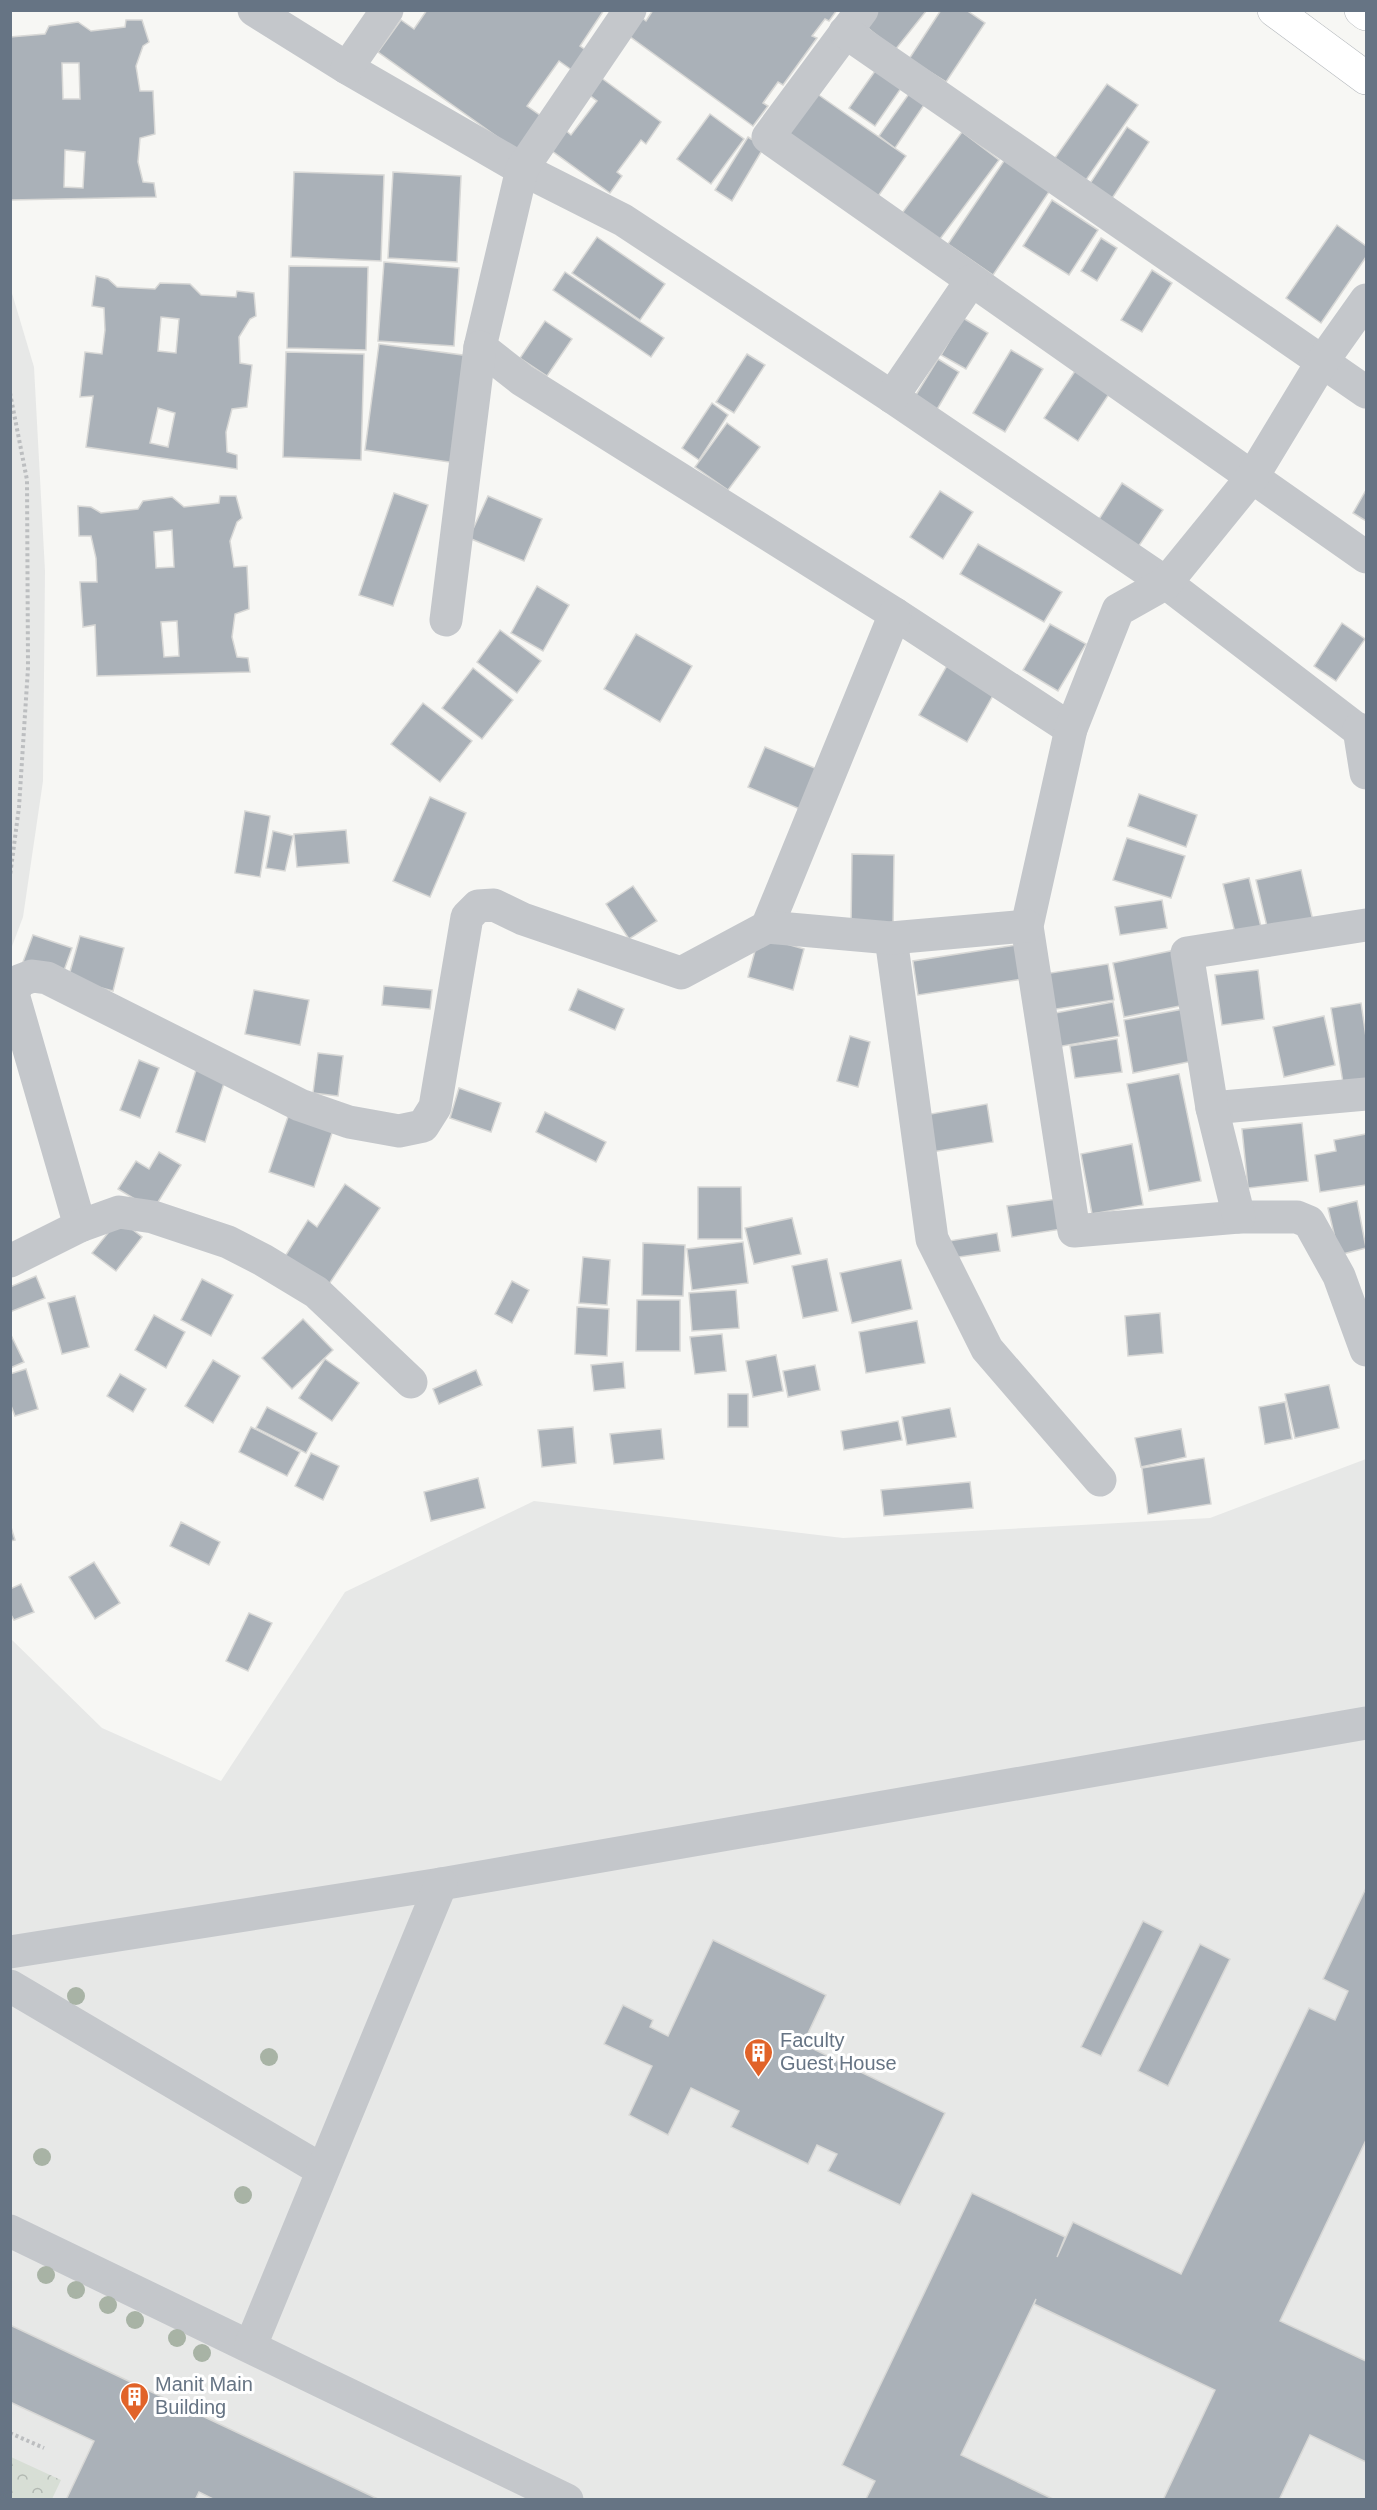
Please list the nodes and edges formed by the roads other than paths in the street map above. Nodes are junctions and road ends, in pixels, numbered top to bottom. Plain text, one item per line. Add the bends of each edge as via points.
1 (254, 10) edge
2 (387, 10) edge
3 (630, 10) edge
4 (1274, 10) edge
5 (1361, 10) edge
6 (1366, 14) edge
7 (853, 21) edge
8 (347, 68) junction
9 (1366, 78) edge
10 (522, 170) junction
11 (971, 281) junction
12 (1366, 300) edge
13 (480, 347) junction
14 (1322, 362) junction
15 (1366, 392) edge
16 (892, 397) junction
17 (1252, 476) junction
18 (1366, 557) edge
19 (1166, 583) junction
20 (895, 615) junction
21 (446, 620) dead end
22 (1071, 729) junction
23 (1363, 732) edge
24 (1366, 772) edge
25 (1366, 925) edge
26 (1027, 926) junction
27 (767, 927) junction
28 (891, 938) junction
29 (1366, 1094) edge
30 (1212, 1108) junction
31 (1239, 1217) junction
32 (80, 1226) junction
33 (10, 1261) edge
34 (1366, 1350) edge
35 (411, 1382) dead end
36 (1100, 1480) dead end
37 (1366, 1723) edge
38 (441, 1884) junction
39 (10, 1952) edge
40 (10, 1986) edge
41 (322, 2170) junction
42 (10, 2231) edge
43 (251, 2345) junction
44 (567, 2499) edge

1 - 8 street
2 - 8 street
3 - 10 street
4 - 9 main road
5 - 6 main road
7 - 11 street via 768,137
7 - 14 street
8 - 10 street
10 - 13 street
10 - 16 street via 623,220
11 - 16 street
11 - 17 street
12 - 14 street
13 - 20 street via 522,380
13 - 21 street
14 - 15 street
14 - 17 street
16 - 19 street
17 - 18 street
17 - 19 street
19 - 22 street via 1118,610
19 - 23 street
20 - 22 street
20 - 27 street
22 - 26 street
23 - 24 street
25 - 30 street via 1187,953
26 - 28 street
26 - 31 street via 1074,1231
27 - 28 street
27 - 32 street via 681,973 523,919 494,905 478,906 467,917 435,1107 423,1126 399,1131 349,1122 300,1105 47,978 32,975 19,981 13,994
28 - 36 street via 932,1239 987,1349
29 - 30 street
30 - 31 street
31 - 34 street via 1297,1217 1309,1221 1339,1276
32 - 33 street
32 - 35 street via 119,1212 153,1217 228,1242 316,1292
37 - 38 street
38 - 39 street
38 - 41 street
40 - 41 street
41 - 43 street
42 - 43 street
43 - 44 street

